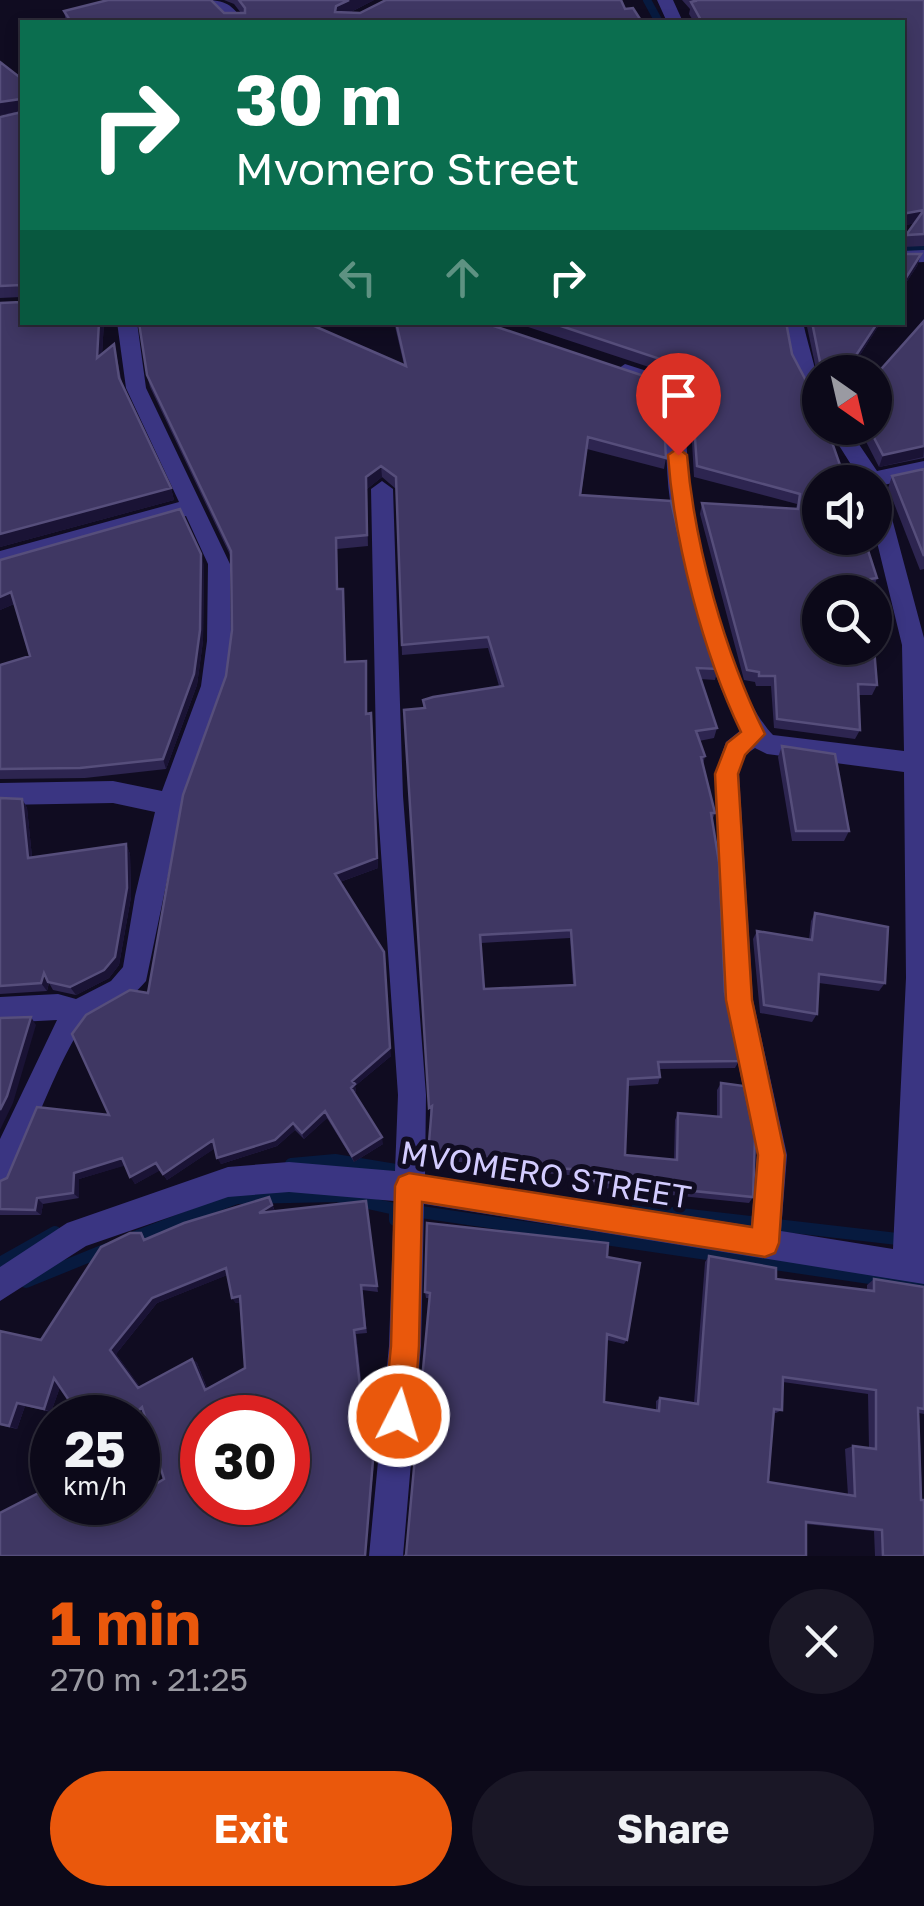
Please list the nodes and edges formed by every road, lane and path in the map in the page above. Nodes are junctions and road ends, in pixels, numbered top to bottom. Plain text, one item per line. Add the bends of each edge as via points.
1 (212, 0) edge
2 (235, 20) edge
3 (127, 325) edge
4 (795, 325) edge
5 (802, 364) edge
6 (608, 365) edge
7 (924, 468) edge
8 (892, 478) edge
9 (382, 489) dead end
10 (189, 507) junction
11 (891, 555) edge
12 (0, 560) edge
13 (754, 734) junction
14 (917, 762) junction
15 (0, 794) edge
16 (170, 804) junction
17 (0, 1010) edge
18 (78, 1012) junction
19 (0, 1173) edge
20 (409, 1186) junction
21 (765, 1243) junction
22 (916, 1267) edge
23 (0, 1285) edge
24 (386, 1556) edge

1 - 2 street
3 - 10 street via 136,388
4 - 5 street
6 - 13 street via 665,384 676,408 681,500 728,681
7 - 8 street
9 - 20 street via 390,796 412,1096
10 - 12 street
10 - 16 street via 219,564 219,641 213,686
11 - 14 street via 914,645
13 - 14 street via 768,744
13 - 21 street via 735,750 727,774 739,1000 772,1155
14 - 22 street
15 - 16 street via 112,792
16 - 18 street via 136,972 121,990
17 - 18 street
18 - 19 street via 52,1054
20 - 21 street, MVOMERO STREET
20 - 23 street, MVOMERO STREET via 290,1178 228,1182 78,1234
20 - 24 street via 405,1346
21 - 22 street, MVOMERO STREET

